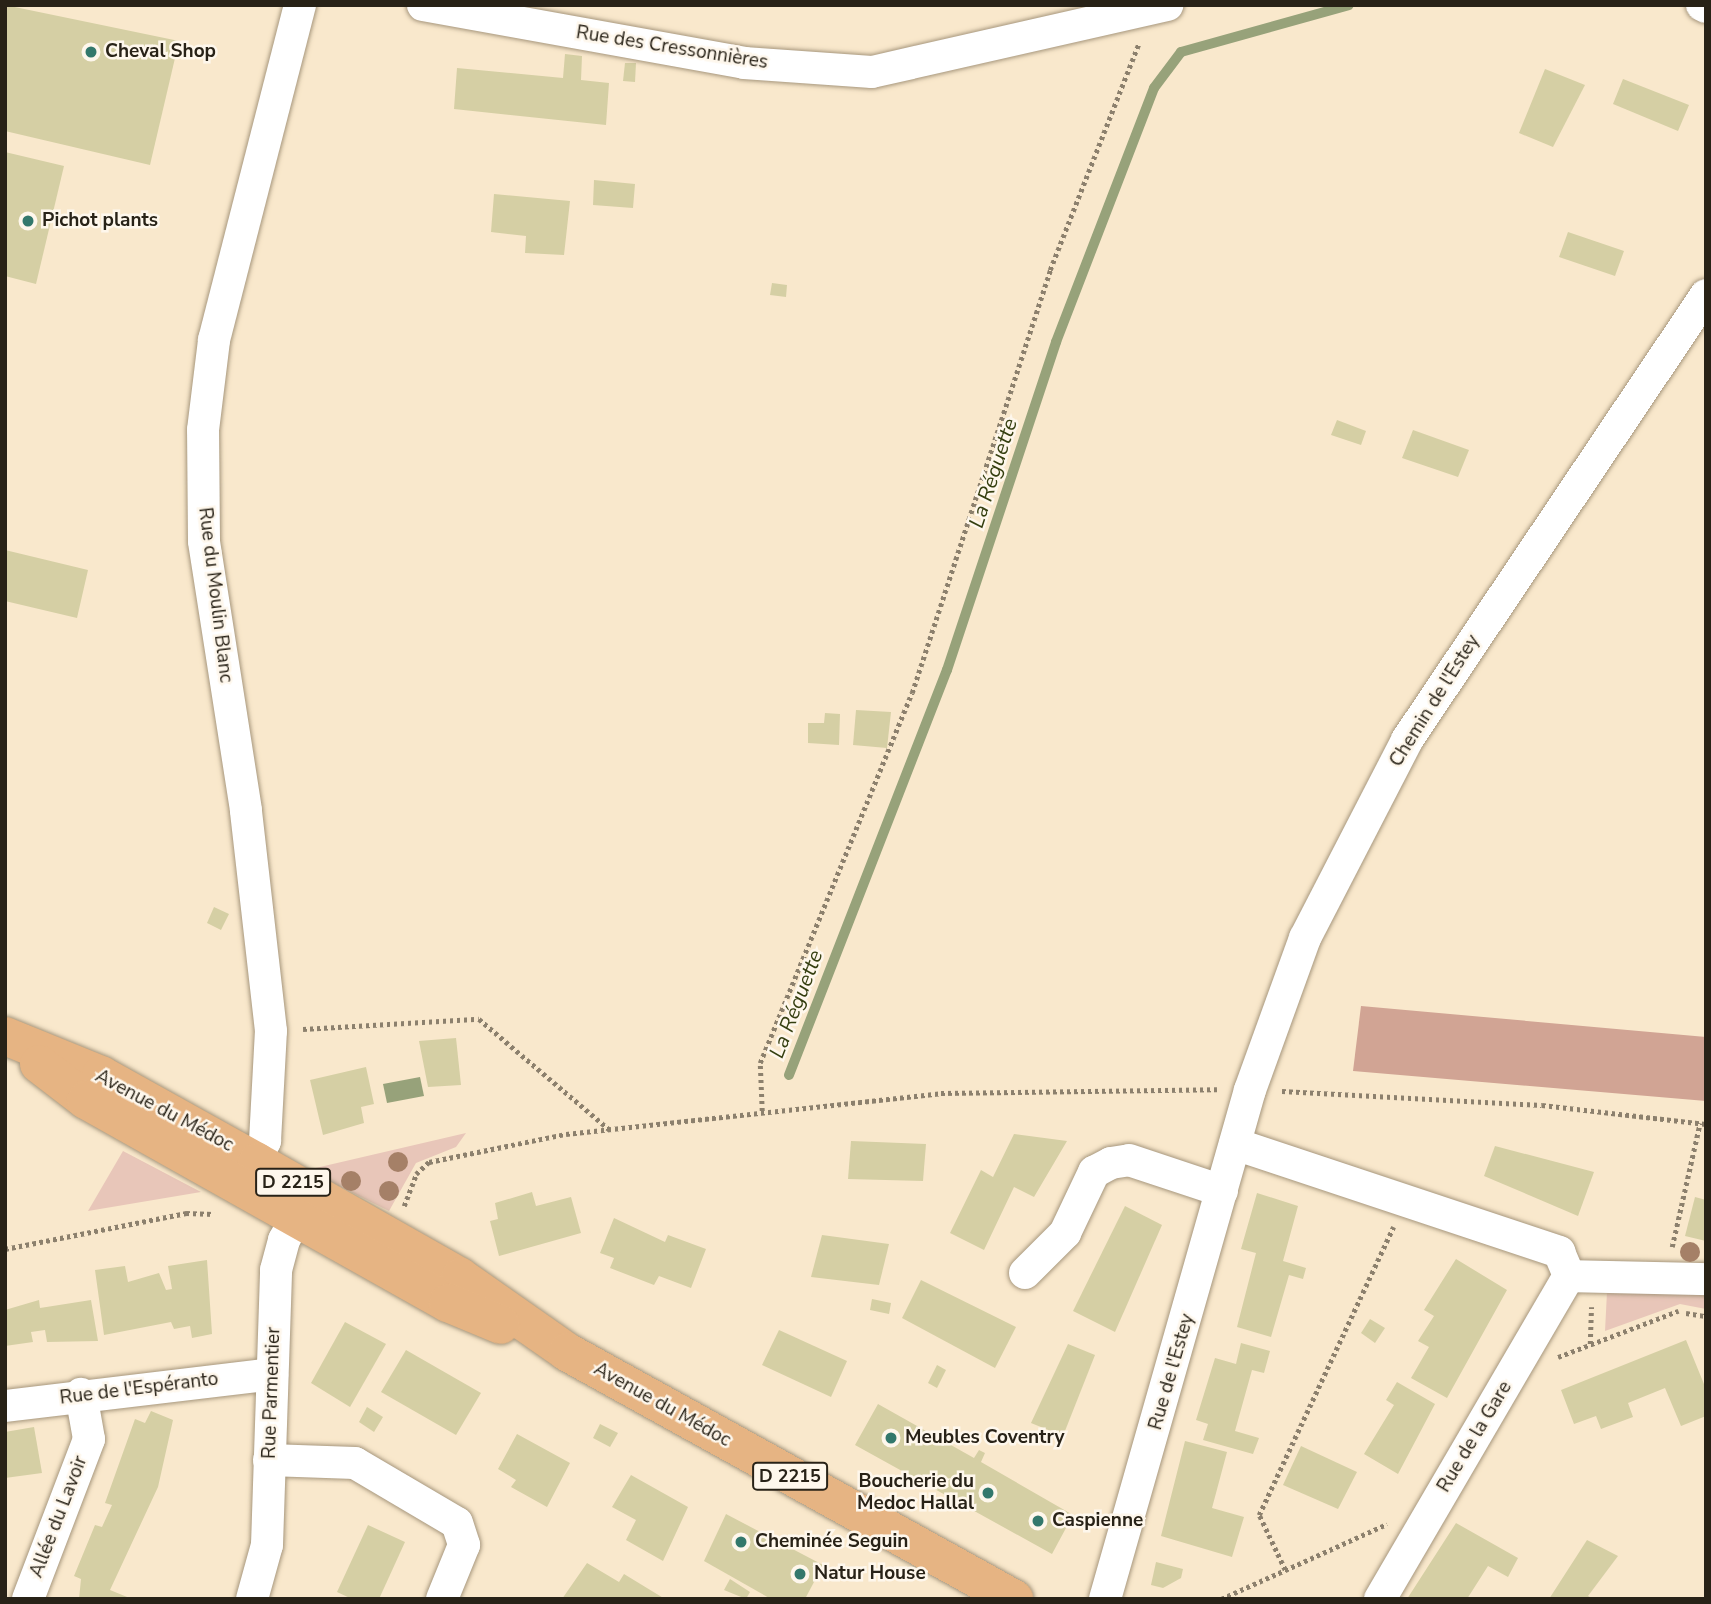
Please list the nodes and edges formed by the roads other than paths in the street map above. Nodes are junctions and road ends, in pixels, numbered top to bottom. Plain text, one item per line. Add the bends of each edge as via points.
1 (300, 5) edge
2 (423, 5) edge
3 (1160, 7) edge
4 (1706, 295) edge
5 (5, 1037) edge
6 (1235, 1144) junction
7 (250, 1175) junction
8 (1222, 1191) junction
9 (303, 1206) junction
10 (1025, 1273) dead end
11 (1581, 1275) junction
12 (1706, 1279) edge
13 (272, 1374) junction
14 (80, 1394) junction
15 (5, 1406) edge
16 (269, 1460) junction
17 (28, 1599) edge
18 (252, 1599) edge
19 (442, 1599) edge
20 (1014, 1599) edge
21 (1105, 1599) edge
22 (1380, 1599) edge

1 - 7 street, Rue du Moulin Blanc via 214,340 201,486 271,1031 265,1141
2 - 3 street, Rue des Cressonnières via 744,63 872,72
4 - 6 street, Chemin de l'Estey via 1406,740 1305,938
5 - 7 main road, Avenue du Médoc / D 2215 via 101,1075
6 - 8 street, Rue de l'Estey
6 - 11 street via 1559,1252
7 - 9 main road, Avenue du Médoc / D 2215
8 - 10 street via 1129,1160 1111,1163 1094,1172 1065,1233
8 - 21 street, Rue de l'Estey
9 - 13 street, Rue Parmentier via 276,1270
9 - 20 main road, Avenue du Médoc / D 2215 via 460,1277 567,1352
11 - 12 street
11 - 22 street, Rue de la Gare via 1512,1375
13 - 14 street, Rue de l'Espéranto
13 - 16 street, Rue Parmentier
14 - 15 street, Rue de l'Espéranto
14 - 17 street, Allée du Lavoir via 89,1439
16 - 18 street, Rue Parmentier via 267,1545
16 - 19 street via 355,1463 457,1523 464,1545

